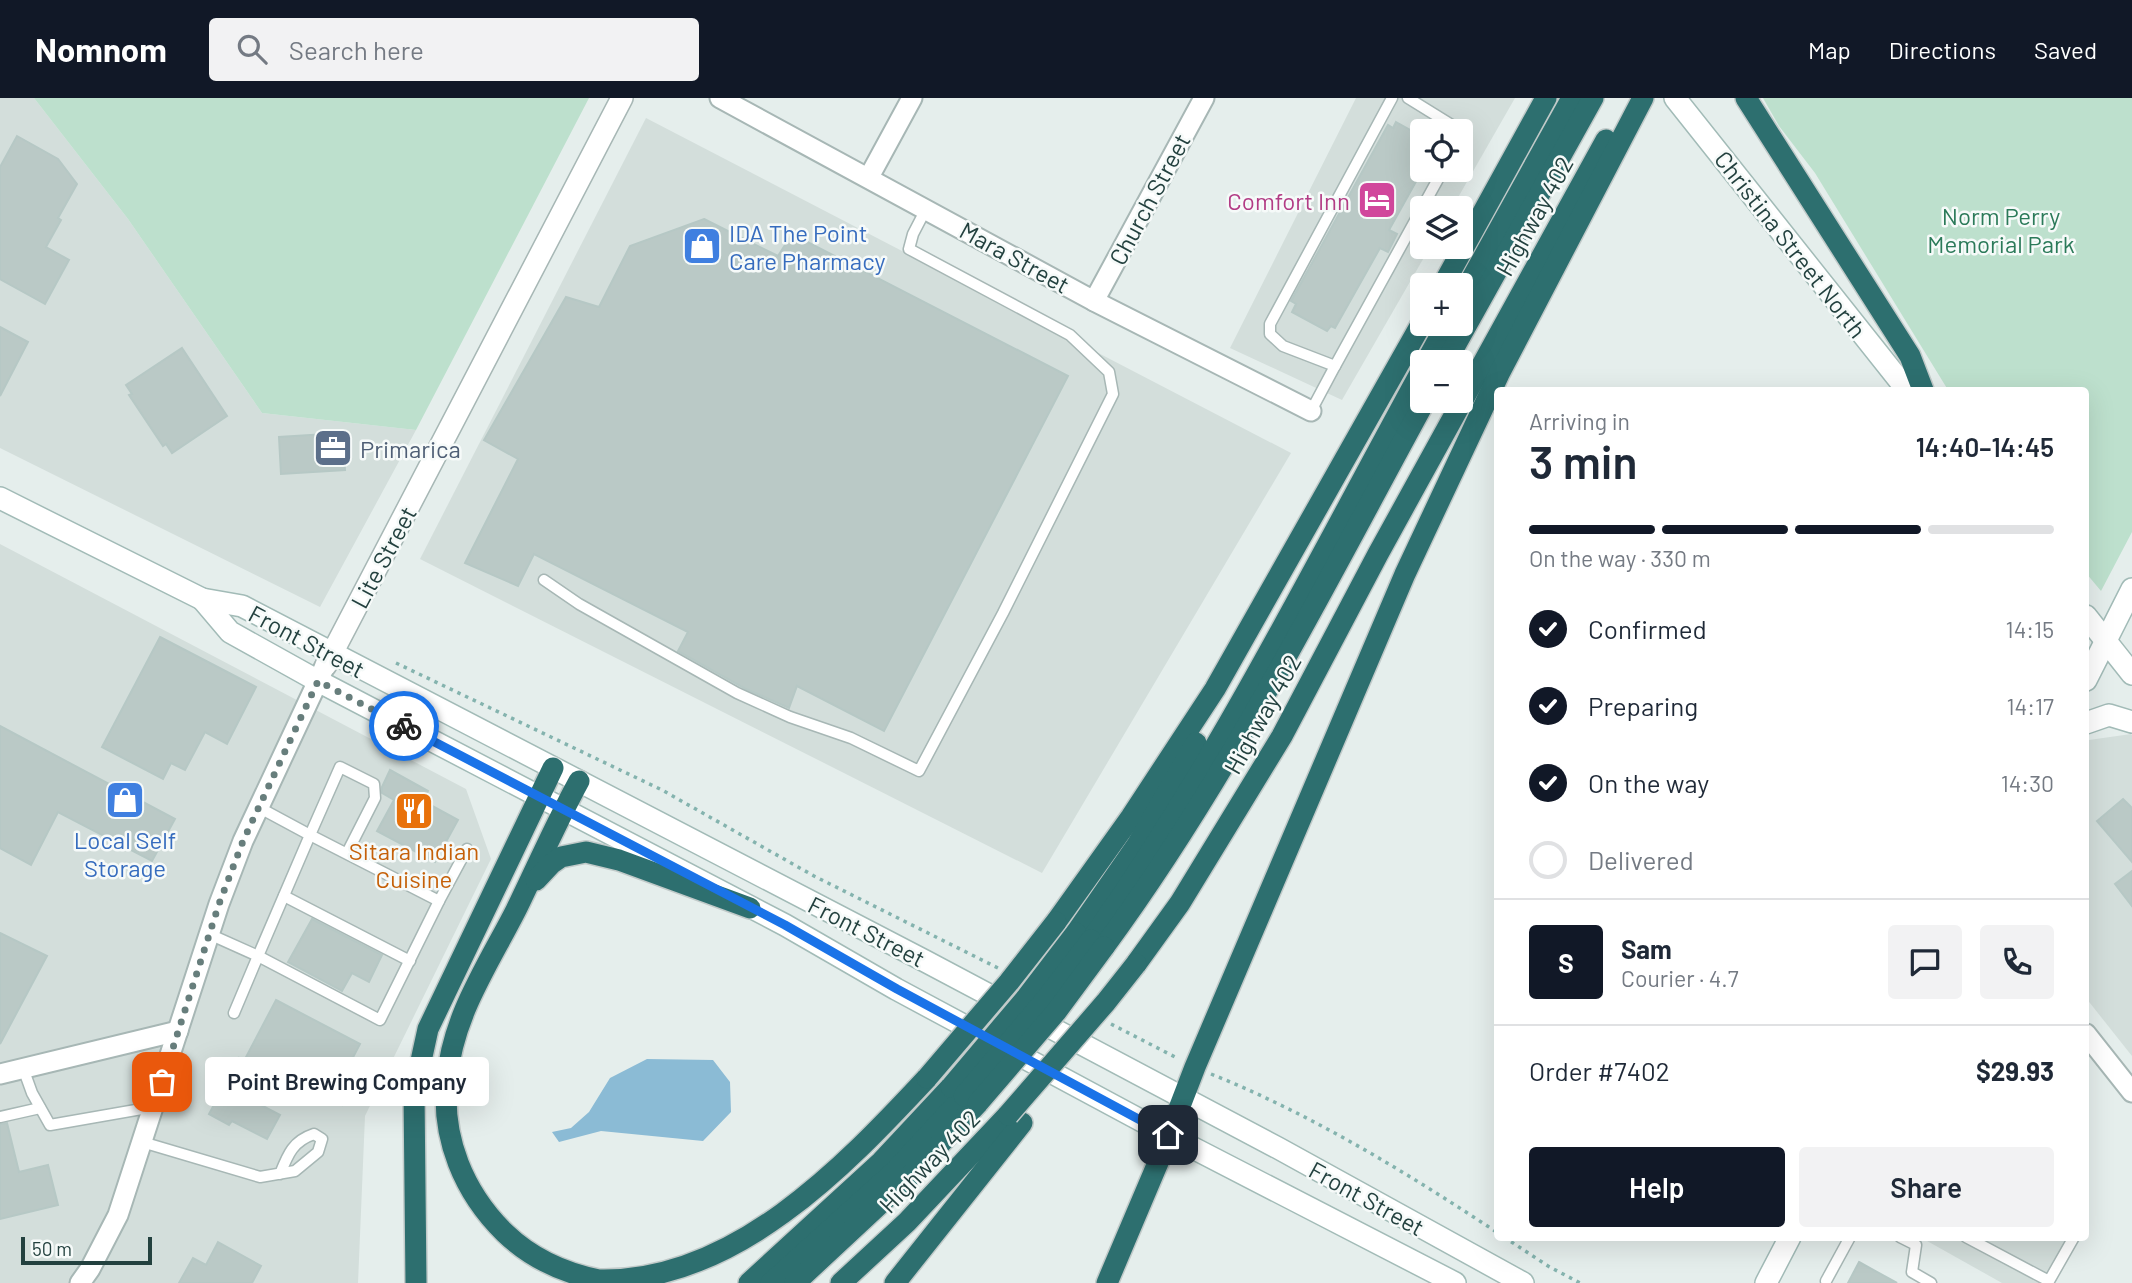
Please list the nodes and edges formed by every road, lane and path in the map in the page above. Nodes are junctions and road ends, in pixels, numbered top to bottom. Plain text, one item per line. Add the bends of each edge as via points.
1 (622, 98) edge
2 (720, 98) edge
3 (912, 98) edge
4 (1204, 98) edge
5 (1392, 98) edge
6 (1408, 98) edge
7 (1546, 98) edge
8 (1572, 98) edge
9 (1593, 98) edge
10 (1629, 98) edge
11 (1643, 98) edge
12 (1746, 98) edge
13 (1679, 103) edge
14 (1442, 119) edge
15 (869, 177) junction
16 (1436, 182) edge
17 (926, 208) junction
18 (1450, 273) edge
19 (1473, 276) edge
20 (1094, 301) junction
21 (1415, 336) edge
22 (1453, 350) edge
23 (1335, 366) junction
24 (1905, 387) edge
25 (1922, 387) edge
26 (1410, 392) edge
27 (1311, 411) joint
28 (1418, 413) edge
29 (0, 498) edge
30 (1318, 509) junction
31 (544, 580) dead end
32 (2132, 589) edge
33 (202, 599) junction
34 (2089, 619) edge
35 (2106, 640) junction
36 (390, 660) dead end
37 (325, 667) junction
38 (2089, 674) edge
39 (2132, 674) edge
40 (2089, 722) edge
41 (2132, 722) edge
42 (553, 768) junction
43 (579, 782) junction
44 (539, 796) junction
45 (257, 807) junction
46 (564, 809) junction
47 (310, 835) junction
48 (467, 849) dead end
49 (347, 853) junction
50 (284, 896) junction
51 (439, 901) junction
52 (750, 908) junction
53 (515, 911) junction
54 (209, 933) junction
55 (1091, 940) junction
56 (258, 956) junction
57 (410, 961) junction
58 (998, 968) dead end
59 (1107, 1012) junction
60 (234, 1013) dead end
61 (178, 1031) junction
62 (2089, 1038) edge
63 (1195, 1067) junction
64 (23, 1068) junction
65 (0, 1074) edge
66 (2132, 1092) edge
67 (964, 1095) junction
68 (1183, 1098) junction
69 (154, 1107) junction
70 (40, 1108) junction
71 (0, 1117) edge
72 (1015, 1119) junction
73 (1168, 1135) junction
74 (142, 1142) junction
75 (280, 1174) junction
76 (1494, 1230) edge
77 (1510, 1241) edge
78 (1788, 1241) edge
79 (1848, 1241) edge
80 (1908, 1241) edge
81 (1973, 1241) edge
82 (2072, 1241) edge
83 (1826, 1282) edge
84 (80, 1283) edge
85 (416, 1283) edge
86 (749, 1283) edge
87 (771, 1283) edge
88 (794, 1283) edge
89 (841, 1283) edge
90 (895, 1283) edge
91 (1107, 1283) edge
92 (1455, 1283) edge
93 (1523, 1283) edge
94 (1580, 1283) edge
95 (1766, 1283) edge
96 (1931, 1283) edge

1 - 37 main road, Lite Street
2 - 15 street, Mara Street
3 - 15 street
4 - 20 street, Church Street
5 - 23 lane via 1270,324 1270,334 1283,346
6 - 14 lane
7 - 18 highway
8 - 19 highway, Highway 402
9 - 22 highway
10 - 59 highway, Highway 402, bridge via 1282,736
11 - 63 highway via 1499,374 1437,504
12 - 25 highway via 1910,356
13 - 24 main road, Christina Street North
15 - 17 street, Mara Street
16 - 23 lane
17 - 20 street, Mara Street
17 - 31 lane via 909,249 1070,335 1109,372 1113,394 919,771 851,738 737,693
20 - 27 street, Mara Street
21 - 30 highway
23 - 27 lane
26 - 55 highway, Highway 402 via 1196,779
28 - 55 highway via 1284,661 1167,858
29 - 33 main road, Front Street
30 - 53 highway, bridge via 1208,701 1131,817 1009,982 927,1078 843,1165 797,1208 715,1263 658,1281 632,1283 559,1269 518,1244 484,1210 463,1175 448,1129 446,1081 470,996
30 - 55 highway via 1215,710 1136,845
32 - 35 main road
33 - 37 main road, Front Street via 242,606
33 - 37 main road, Front Street via 230,632
34 - 35 main road
35 - 38 main road
35 - 39 main road
36 - 58 path via 662,789 814,876
37 - 42 main road, Front Street
37 - 44 main road, Front Street
37 - 45 street, Lite Street
40 - 41 main road via 2109,715
42 - 43 main road, Front Street
42 - 44 highway
43 - 46 highway
43 - 68 main road, Front Street
44 - 46 main road, Front Street
44 - 85 highway via 428,1029 419,1063 413,1125
45 - 47 lane
45 - 54 street, Lite Street
46 - 52 main road, Front Street
46 - 53 highway
47 - 49 lane
47 - 49 lane via 340,766 374,784 375,798
47 - 50 lane
48 - 51 lane
49 - 51 lane
50 - 56 lane
50 - 57 lane
51 - 57 lane
52 - 53 highway via 586,852 551,864
52 - 73 main road, Front Street
54 - 56 lane
54 - 61 street, Lite Street
55 - 67 highway, Highway 402, bridge
56 - 57 lane via 380,1020
56 - 60 lane
59 - 63 path
59 - 72 highway, Highway 402, bridge
61 - 64 street
61 - 69 street, Lite Street
62 - 66 street
63 - 68 highway
63 - 76 path via 1255,1092 1413,1177
64 - 65 street
64 - 70 lane
67 - 86 highway via 881,1162
67 - 87 highway, Highway 402 via 895,1171
67 - 88 highway via 912,1174
68 - 73 highway
68 - 93 main road, Front Street
69 - 70 lane via 50,1125
69 - 74 street, Lite Street
70 - 71 lane
72 - 89 highway, Highway 402
72 - 90 highway
73 - 91 highway
73 - 92 main road, Front Street
74 - 75 lane via 260,1178
74 - 84 street, Lite Street via 118,1215
75 - 75 lane via 295,1171 310,1160 322,1139 314,1134 300,1139
77 - 94 path
78 - 95 main road
79 - 83 lane
80 - 96 lane via 1916,1245 1912,1272
81 - 82 lane via 2049,1281

